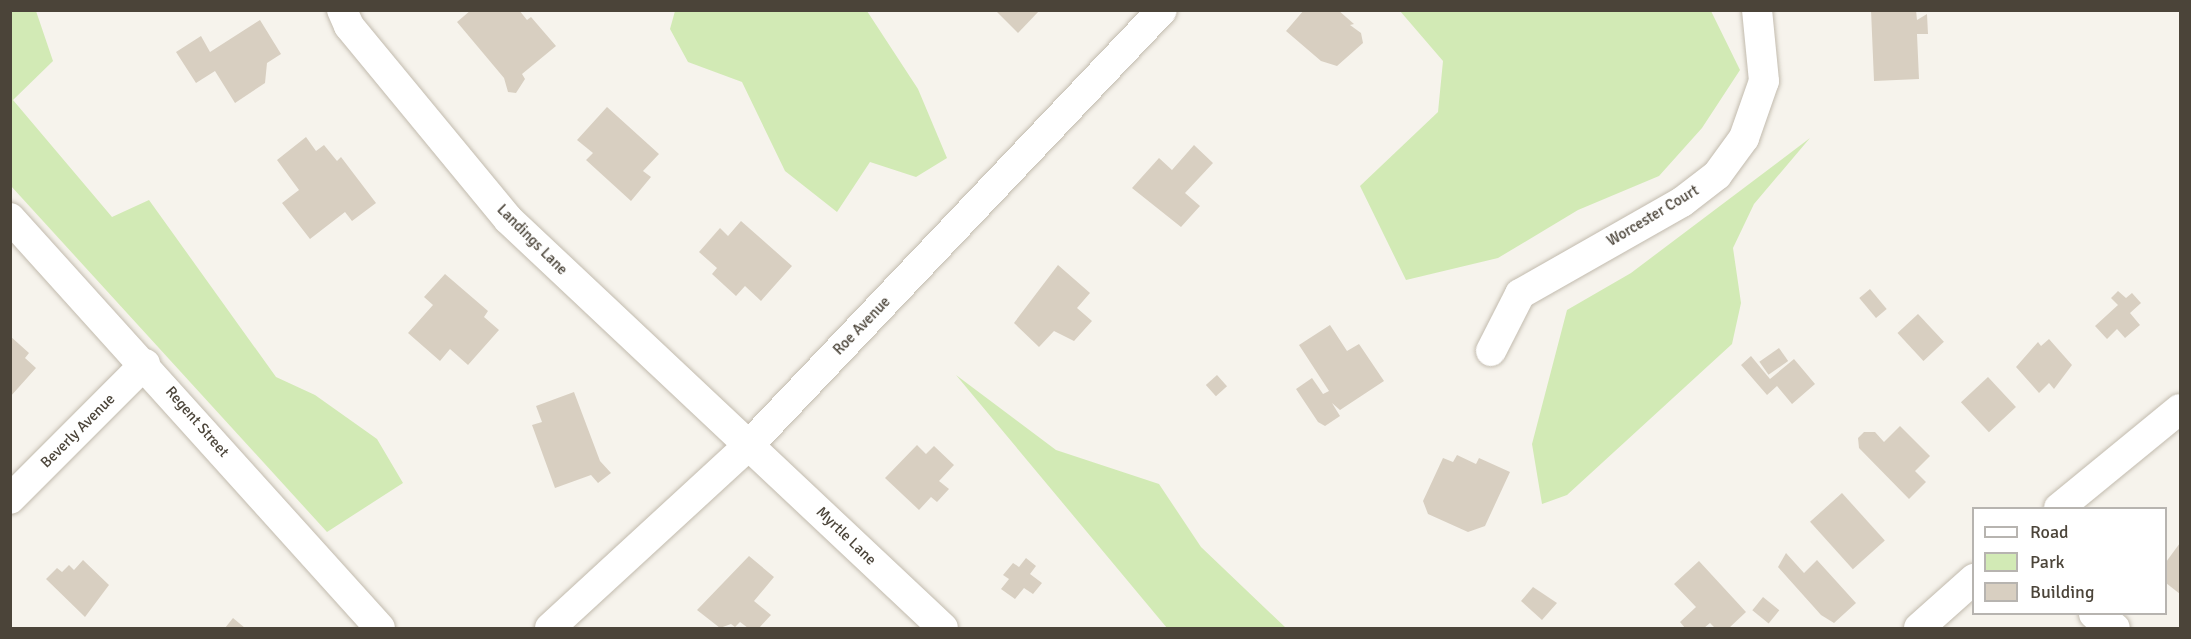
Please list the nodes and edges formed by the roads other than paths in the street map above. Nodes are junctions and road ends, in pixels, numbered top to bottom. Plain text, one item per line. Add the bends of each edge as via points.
1 (342, 10) edge
2 (1162, 10) edge
3 (1757, 10) edge
4 (10, 218) edge
5 (1491, 351) dead end
6 (145, 364) junction
7 (2181, 409) edge
8 (750, 444) junction
9 (10, 499) edge
10 (2060, 507) edge
11 (1972, 581) edge
12 (2096, 615) edge
13 (380, 628) edge
14 (550, 628) edge
15 (943, 628) edge
16 (1918, 628) edge
17 (2115, 628) edge

1 - 8 street, Landings Lane via 349,26 508,219
2 - 8 street, Roe Avenue
3 - 5 street, Worcester Court via 1764,81 1744,138 1717,175 1682,202 1520,294
4 - 6 street, Regent Street
6 - 9 street, Beverly Avenue
6 - 13 street, Regent Street
7 - 10 street
8 - 14 street, Roe Avenue
8 - 15 street, Myrtle Lane
11 - 16 street
12 - 17 street

